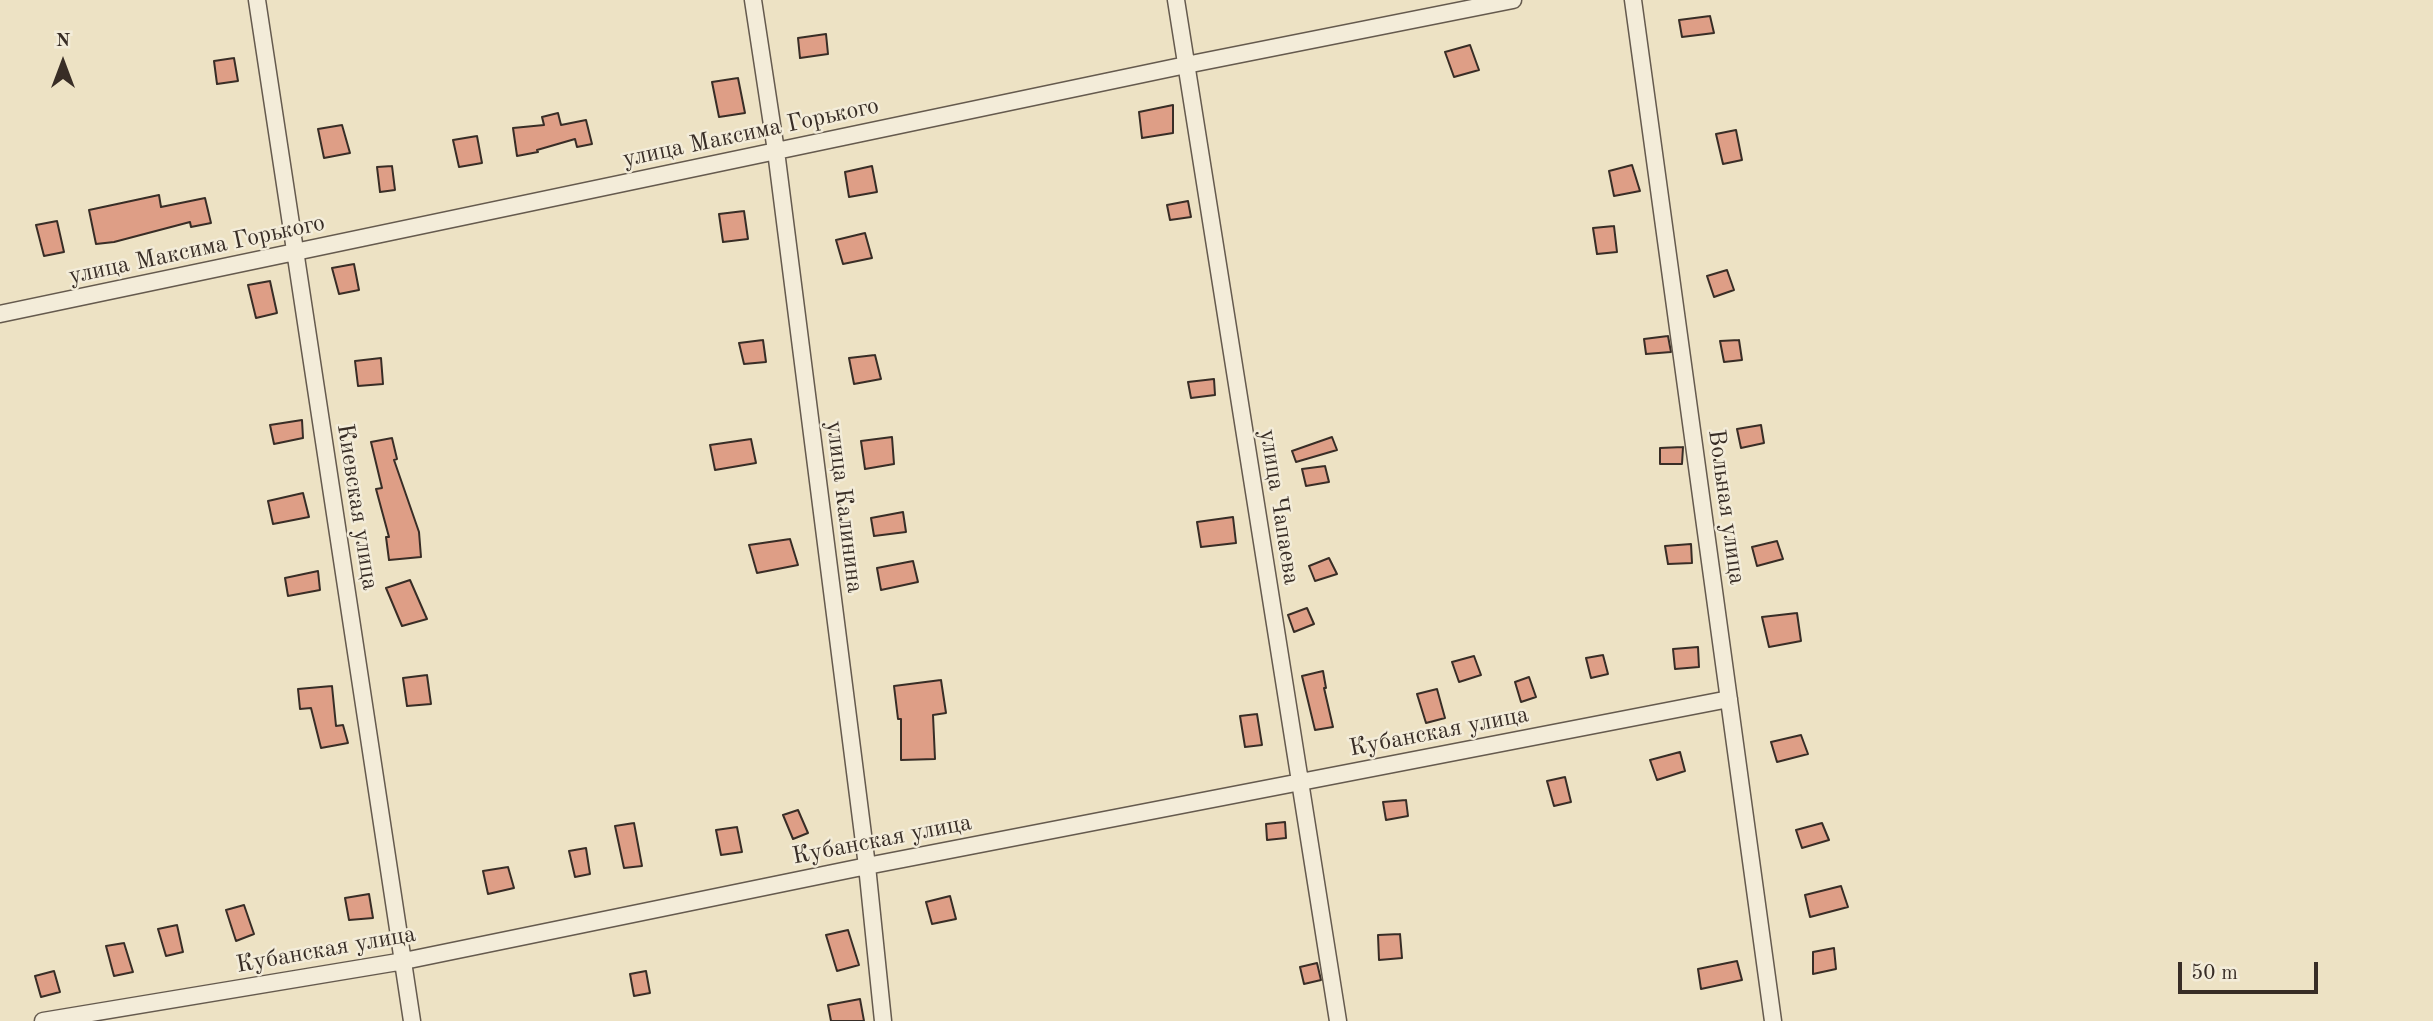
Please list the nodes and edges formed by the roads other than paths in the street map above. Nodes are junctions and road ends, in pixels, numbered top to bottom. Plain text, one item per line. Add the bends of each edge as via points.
1 (257, 0) edge
2 (754, 0) edge
3 (1176, 0) edge
4 (1513, 0) edge
5 (1633, 0) edge
6 (1186, 65) junction
7 (776, 151) junction
8 (295, 254) junction
9 (0, 314) edge
10 (1729, 699) junction
11 (1300, 782) junction
12 (867, 866) junction
13 (404, 961) junction
14 (43, 1021) edge
15 (412, 1021) edge
16 (883, 1021) edge
17 (1338, 1021) edge
18 (1773, 1021) edge

1 - 8 street, Киевская улица
2 - 7 street, улица Калинина
3 - 6 street, улица Чапаева
4 - 6 street, улица Максима Горького
5 - 10 street, Вольная улица
6 - 7 street, улица Максима Горького
6 - 11 street, улица Чапаева
7 - 8 street, улица Максима Горького
7 - 12 street, улица Калинина
8 - 9 street, улица Максима Горького
8 - 13 street, Киевская улица
10 - 11 street, Кубанская улица
10 - 18 street, Вольная улица
11 - 12 street, Кубанская улица
11 - 17 street, улица Чапаева
12 - 13 street, Кубанская улица
12 - 16 street, улица Калинина
13 - 14 street, Кубанская улица
13 - 15 street, Киевская улица

